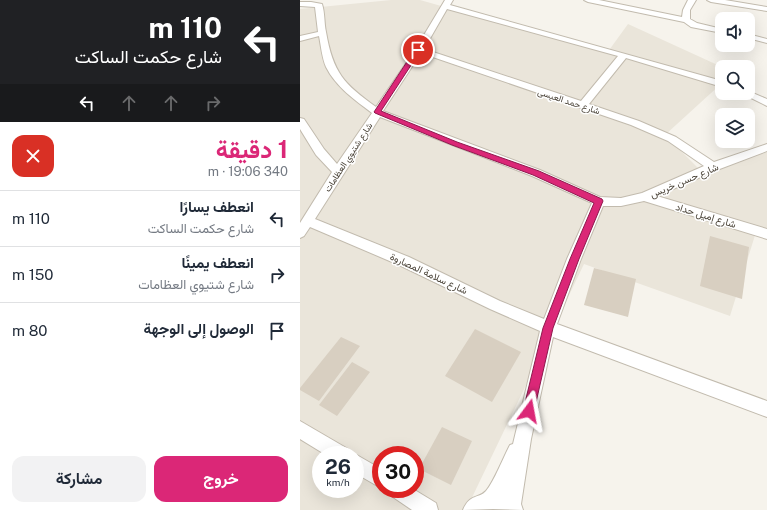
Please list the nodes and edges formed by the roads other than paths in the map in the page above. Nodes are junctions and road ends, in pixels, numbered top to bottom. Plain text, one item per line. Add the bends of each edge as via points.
1 (588, 0) edge
2 (692, 0) edge
3 (711, 0) edge
4 (447, 3) edge
5 (300, 4) edge
6 (767, 9) edge
7 (686, 20) junction
8 (715, 29) edge
9 (322, 33) junction
10 (755, 38) edge
11 (300, 39) edge
12 (767, 41) edge
13 (418, 50) junction
14 (624, 55) junction
15 (715, 82) edge
16 (755, 97) edge
17 (767, 103) edge
18 (583, 105) junction
19 (377, 112) junction
20 (300, 121) edge
21 (767, 147) edge
22 (713, 167) junction
23 (338, 172) junction
24 (644, 197) junction
25 (599, 201) junction
26 (308, 221) junction
27 (300, 233) edge
28 (767, 234) edge
29 (548, 328) junction
30 (767, 409) edge
31 (300, 428) edge
32 (522, 439) junction
33 (328, 446) edge
34 (410, 498) edge
35 (492, 499) junction
36 (513, 508) edge
37 (429, 510) edge
38 (472, 510) edge

1 - 7 street
2 - 7 street via 685,16
3 - 6 street
4 - 13 street, شارع شتيوي العظامات
4 - 14 street
5 - 9 street via 319,6
7 - 8 street
9 - 11 street
9 - 19 street via 330,66 340,82
10 - 12 street
13 - 18 street, شارع حمد العيسى
13 - 19 street, شارع شتيوي العظامات
14 - 15 street
14 - 18 street
16 - 17 street
18 - 22 street, شارع حمد العيسى via 672,139
19 - 23 street, شارع شتيوي العظامات
19 - 25 street via 536,173
20 - 23 street via 320,152
21 - 22 street, شارع حسن خريس
22 - 24 street, شارع حسن خريس
23 - 26 street, شارع شتيوي العظامات
24 - 25 street, شارع حسن خريس via 621,202
24 - 28 street, شارع إميل حداد
25 - 29 street
26 - 27 street, شارع شتيوي العظامات
26 - 29 street, شارع سلامة المصاروة via 404,261
29 - 30 street, شارع سلامة المصاروة
29 - 32 street
31 - 33 street
32 - 35 street
32 - 36 street
34 - 37 street
35 - 36 street via 502,501
35 - 38 street via 484,501

